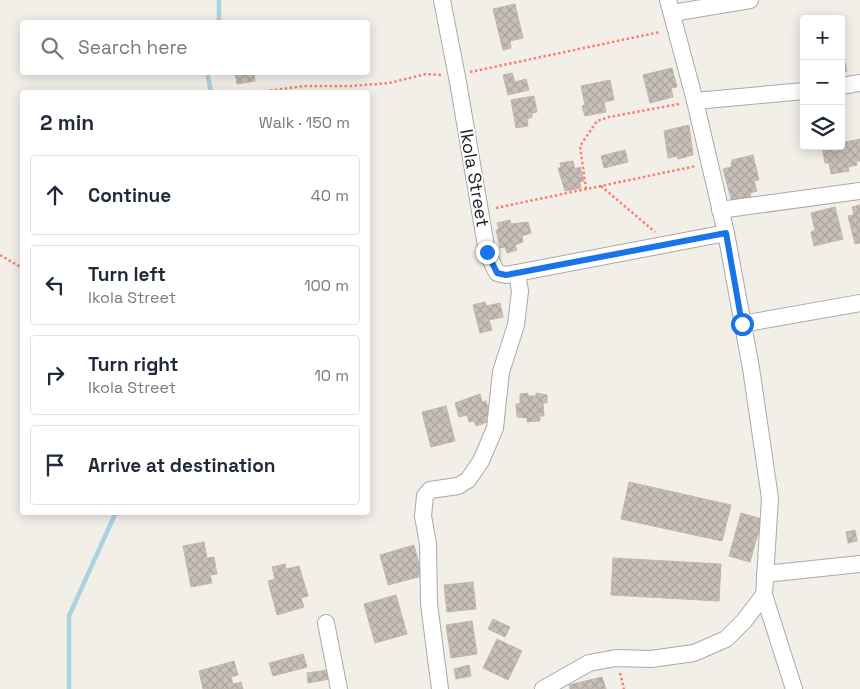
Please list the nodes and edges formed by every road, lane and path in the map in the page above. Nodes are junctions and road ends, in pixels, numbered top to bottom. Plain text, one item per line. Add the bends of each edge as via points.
1 (442, 0) edge
2 (750, 0) edge
3 (672, 14) edge
4 (458, 78) junction
5 (860, 83) edge
6 (845, 85) edge
7 (275, 90) edge
8 (800, 90) edge
9 (695, 102) junction
10 (710, 165) junction
11 (601, 186) junction
12 (586, 190) junction
13 (860, 191) edge
14 (480, 208) junction
15 (720, 210) junction
16 (726, 233) junction
17 (670, 244) junction
18 (1, 256) edge
19 (0, 261) edge
20 (20, 267) edge
21 (517, 273) junction
22 (860, 303) edge
23 (742, 324) junction
24 (860, 564) edge
25 (765, 574) junction
26 (764, 595) junction
27 (326, 623) dead end
28 (339, 689) edge
29 (440, 689) edge
30 (542, 689) edge
31 (794, 689) edge

1 - 4 street, Ikola Street
2 - 3 street
3 - 4 path
3 - 9 street
4 - 7 path via 426,74 389,83
4 - 14 street, Ikola Street
5 - 6 street
8 - 9 street
9 - 10 street
9 - 12 path via 597,121 580,146
10 - 11 path via 683,167
10 - 15 street
11 - 12 path
11 - 17 path
12 - 14 path via 502,208
13 - 15 street
14 - 21 street, Ikola Street via 487,252 497,273
15 - 16 street
16 - 17 street, Ikola Street
16 - 23 street
17 - 21 street, Ikola Street
18 - 19 path
18 - 20 path
21 - 29 street via 520,291 516,325 501,372 495,428 481,461 468,480 458,486 430,490 425,496 423,516 428,544 428,604
22 - 23 street
23 - 25 street via 770,498
24 - 25 street
25 - 26 street
26 - 30 street via 726,639 694,653 651,660 616,658 589,663
26 - 31 street
27 - 28 street

